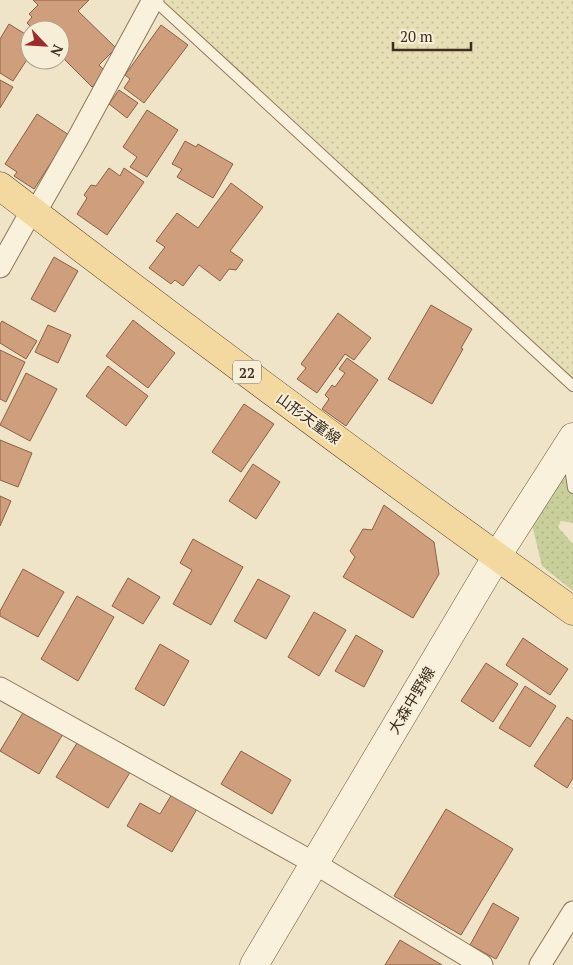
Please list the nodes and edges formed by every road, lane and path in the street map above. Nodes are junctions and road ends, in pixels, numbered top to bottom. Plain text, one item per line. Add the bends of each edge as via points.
1 (153, 0) edge
2 (0, 186) edge
3 (33, 212) junction
4 (0, 267) edge
5 (573, 386) edge
6 (570, 442) edge
7 (573, 488) edge
8 (497, 556) junction
9 (573, 611) edge
10 (0, 688) edge
11 (314, 863) junction
12 (573, 912) edge
13 (254, 965) edge
14 (482, 965) edge
15 (540, 965) edge

1 - 3 street via 78,138
1 - 5 lane
2 - 3 main road, 山形天童線 / 22
3 - 4 street
3 - 8 main road, 山形天童線 / 22
6 - 7 lane
6 - 8 main road, 大森中野線
8 - 9 main road, 山形天童線 / 22
8 - 11 main road, 大森中野線
10 - 11 street
11 - 13 main road, 大森中野線
11 - 14 street
12 - 15 street

